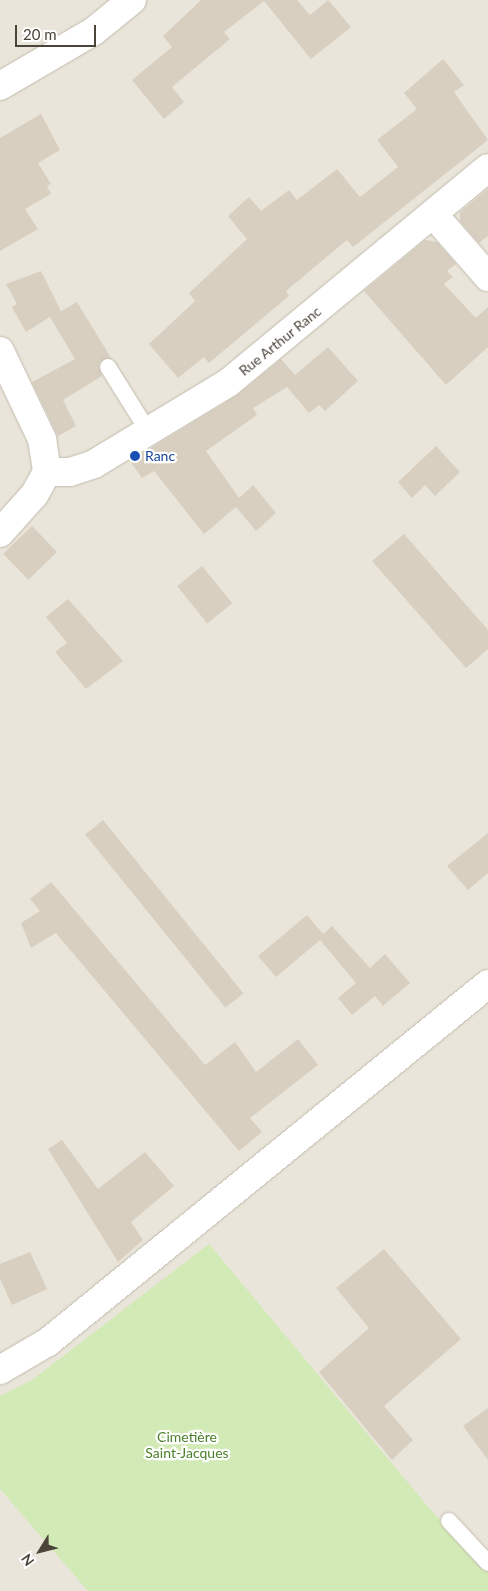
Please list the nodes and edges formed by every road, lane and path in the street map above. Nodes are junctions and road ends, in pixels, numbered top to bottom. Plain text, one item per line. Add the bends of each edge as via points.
1 (132, 0) edge
2 (0, 86) edge
3 (488, 168) edge
4 (433, 214) junction
5 (488, 277) edge
6 (0, 352) edge
7 (108, 367) dead end
8 (148, 431) junction
9 (47, 472) junction
10 (0, 533) edge
11 (488, 984) edge
12 (0, 1370) edge
13 (449, 1520) dead end
14 (488, 1563) edge

1 - 2 street via 94,31
3 - 4 street, Rue Arthur Ranc
4 - 5 street
4 - 8 street, Rue Arthur Ranc via 256,363
6 - 9 street via 42,439
7 - 8 lane
8 - 9 street, Rue Arthur Ranc via 94,464 70,472
9 - 10 street via 34,495
11 - 12 street via 48,1342
13 - 14 lane

